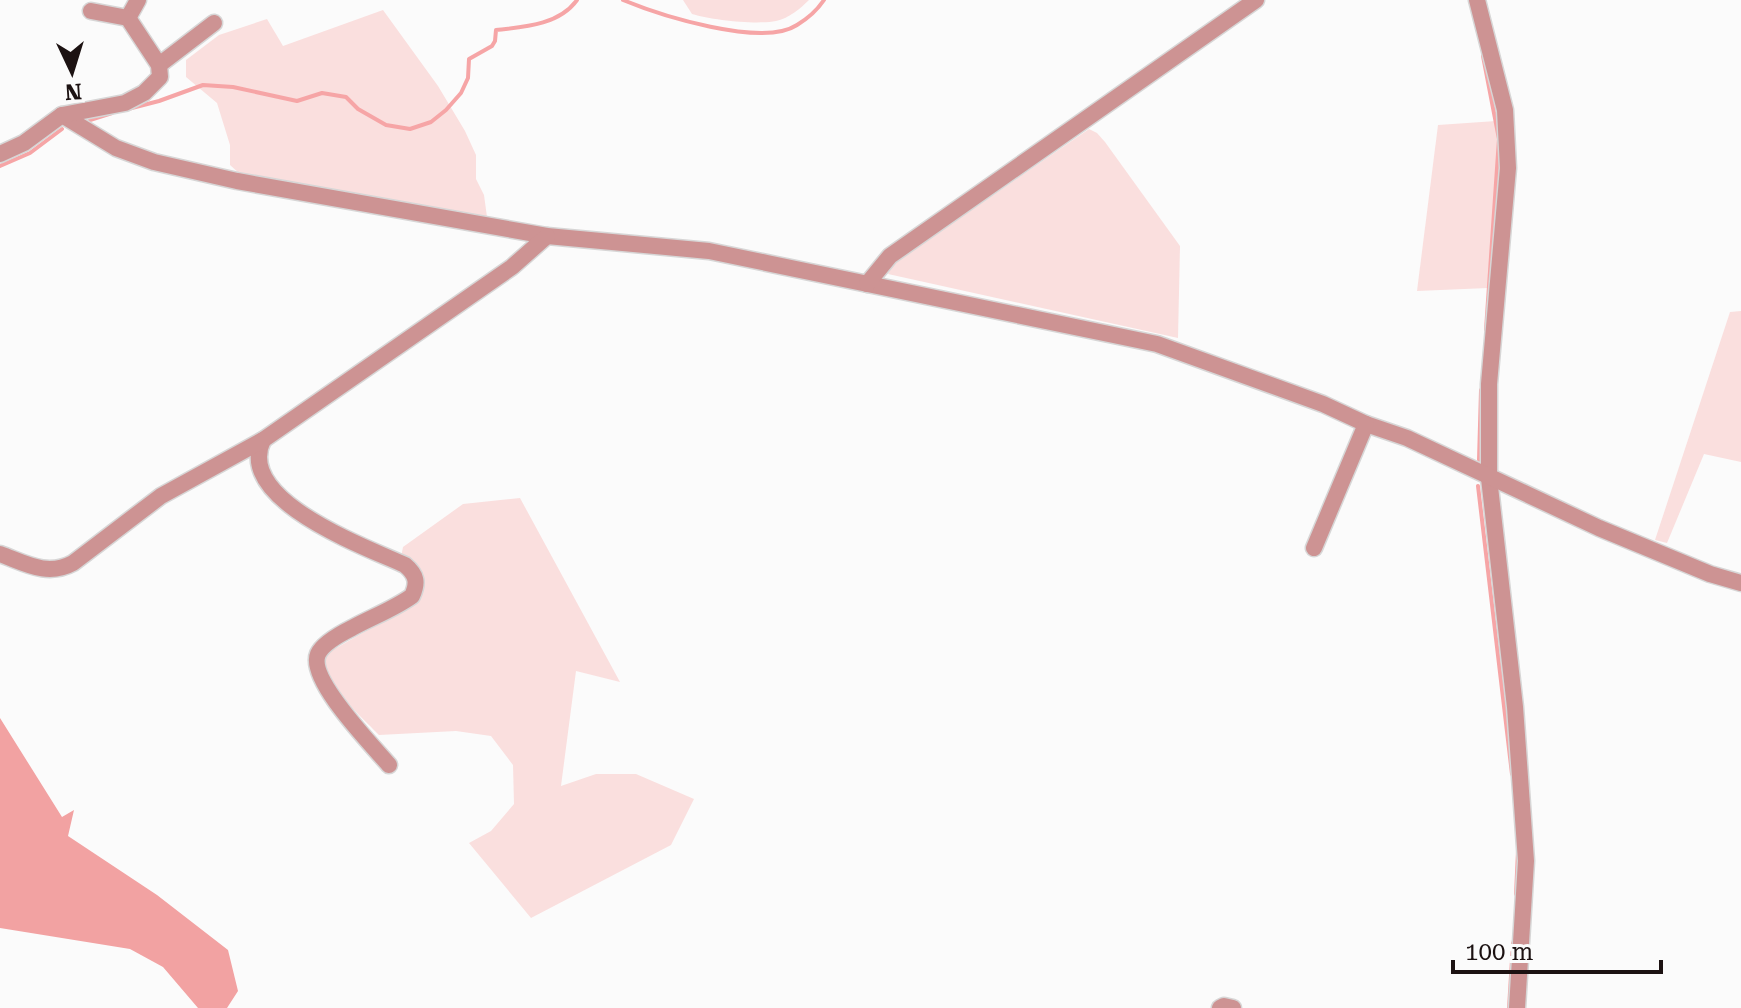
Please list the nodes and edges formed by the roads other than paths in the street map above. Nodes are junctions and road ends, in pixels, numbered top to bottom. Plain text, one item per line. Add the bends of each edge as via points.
1 (138, 0) edge
2 (1256, 0) edge
3 (1477, 0) edge
4 (91, 11) dead end
5 (128, 18) junction
6 (214, 23) dead end
7 (159, 65) junction
8 (62, 115) junction
9 (0, 154) edge
10 (547, 236) junction
11 (867, 284) junction
12 (1366, 424) junction
13 (263, 440) junction
14 (1489, 478) junction
15 (1314, 548) dead end
16 (0, 554) edge
17 (1741, 583) edge
18 (389, 765) dead end
19 (1220, 1008) edge
20 (1233, 1008) edge
21 (1517, 1008) edge

1 - 5 street
2 - 11 street via 890,256
3 - 14 street via 1505,110 1508,147 1489,384
4 - 5 street
5 - 7 street
6 - 7 street
7 - 8 street via 155,84 125,103
8 - 9 street
8 - 10 street via 101,141 154,162 273,189
10 - 11 street via 709,251
10 - 13 street via 512,267
11 - 12 street via 1157,344
12 - 14 street
12 - 15 street
13 - 16 street via 161,496 63,569 42,570
13 - 18 street via 257,463 290,504 329,532 414,573 412,596 326,645 316,664 330,694
14 - 17 street via 1627,540
14 - 21 street via 1526,861
19 - 20 street

